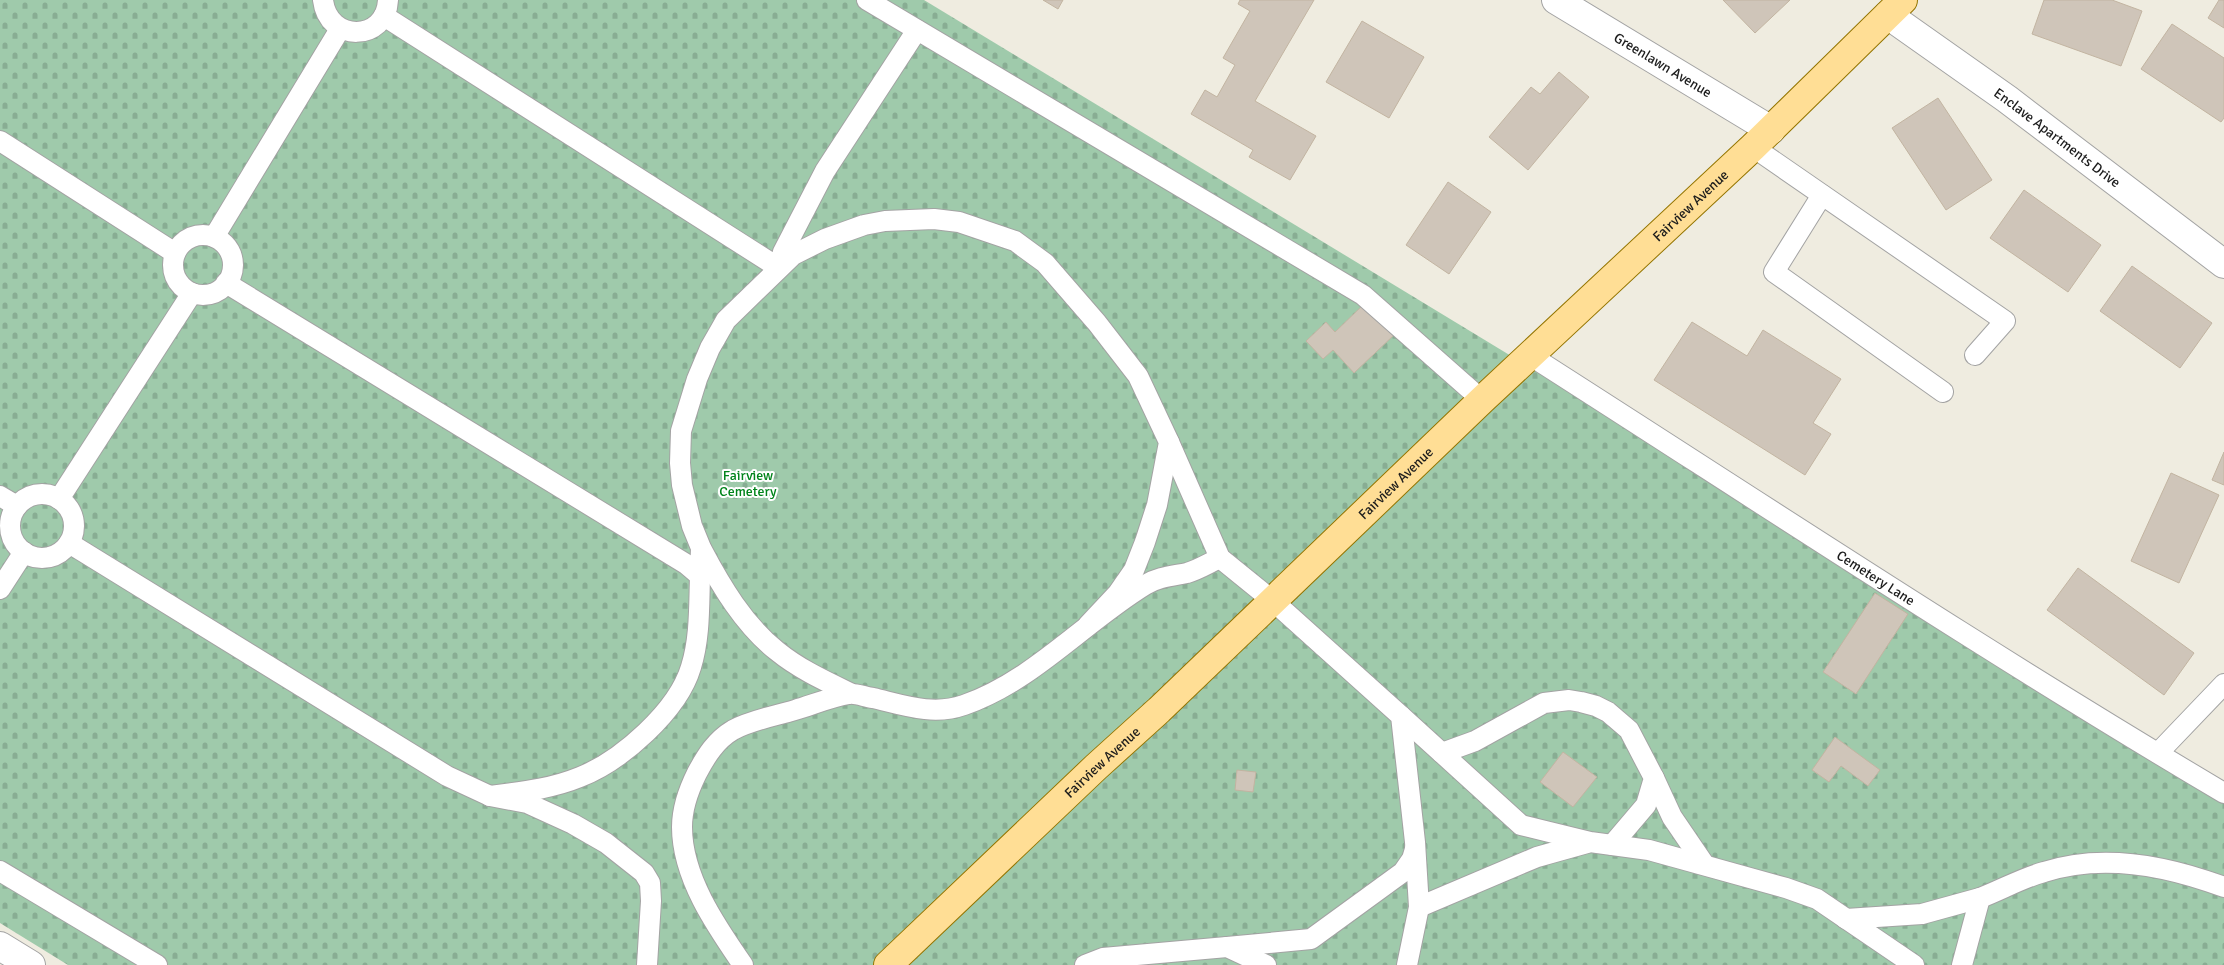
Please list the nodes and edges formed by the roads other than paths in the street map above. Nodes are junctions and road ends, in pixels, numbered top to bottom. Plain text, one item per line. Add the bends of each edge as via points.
1 (323, 0) edge
2 (868, 0) edge
3 (1556, 0) edge
4 (1895, 7) edge
5 (386, 8) edge
6 (340, 29) junction
7 (917, 30) junction
8 (1762, 139) junction
9 (0, 141) edge
10 (1822, 194) junction
11 (214, 237) junction
12 (176, 253) junction
13 (2224, 264) edge
14 (779, 268) junction
15 (226, 283) junction
16 (192, 293) junction
17 (1975, 355) dead end
18 (1531, 356) junction
19 (1943, 392) dead end
20 (1482, 400) junction
21 (1169, 442) junction
22 (0, 496) edge
23 (59, 499) junction
24 (17, 506) junction
25 (69, 543) junction
26 (701, 548) junction
27 (24, 552) junction
28 (1220, 558) junction
29 (700, 576) junction
30 (0, 589) edge
31 (1273, 601) junction
32 (1088, 625) junction
33 (2224, 684) edge
34 (850, 693) junction
35 (1401, 716) junction
36 (1442, 753) junction
37 (2158, 754) junction
38 (1654, 778) junction
39 (2224, 793) edge
40 (490, 796) junction
41 (1415, 842) junction
42 (1590, 842) junction
43 (1612, 844) junction
44 (1704, 864) junction
45 (0, 871) edge
46 (2224, 887) edge
47 (1980, 898) junction
48 (1419, 907) junction
49 (1846, 919) junction
50 (0, 946) edge
51 (1227, 947) junction
52 (31, 965) edge
53 (157, 965) edge
54 (646, 965) edge
55 (743, 965) edge
56 (888, 965) edge
57 (1085, 965) edge
58 (1266, 965) edge
59 (1407, 965) edge
60 (1914, 965) edge
61 (1962, 965) edge

1 - 6 lane via 330,20
2 - 7 lane
3 - 8 street, Greenlawn Avenue
4 - 8 main road, Fairview Avenue
4 - 13 street, Enclave Apartments Drive via 2007,99
5 - 6 lane via 376,25 365,31
5 - 14 lane
6 - 11 lane
7 - 14 lane via 825,171 783,252
7 - 20 lane via 1363,295
8 - 10 lane
8 - 18 main road, Fairview Avenue
9 - 12 lane
10 - 17 lane via 2005,321
10 - 19 lane via 1774,272
11 - 12 lane via 192,237
11 - 15 lane via 225,244 233,260 232,273
12 - 16 lane via 173,266 177,280
14 - 21 lane via 793,255 825,239 885,221 934,219 959,222 1015,241 1045,263 1132,368 1148,394
14 - 26 lane via 726,320 710,348 685,415 680,447 682,485
15 - 16 lane via 210,294
15 - 29 lane via 686,564
16 - 23 lane
18 - 20 main road, Fairview Avenue
18 - 37 lane, Cemetery Lane via 1861,569
20 - 31 main road, Fairview Avenue
21 - 28 lane
21 - 32 lane via 1157,505 1134,570
22 - 24 lane
23 - 24 lane via 34,495
23 - 25 lane via 73,519
24 - 27 lane via 10,530
25 - 27 lane via 52,556 37,558
25 - 40 lane via 446,776
26 - 29 lane
26 - 34 lane via 731,600 776,651 810,674
27 - 30 lane
28 - 31 lane
28 - 32 lane via 1190,572 1152,581
29 - 40 lane via 698,642 691,669 661,718 607,763 582,777
31 - 35 lane
31 - 56 main road, Fairview Avenue
32 - 34 lane via 998,691 960,706 929,710
33 - 37 lane
34 - 55 lane via 734,729 712,748 693,781 682,826 694,882 717,928
35 - 36 lane
35 - 41 lane
36 - 38 lane via 1476,741 1544,702 1575,701 1596,706 1629,730
36 - 42 lane via 1521,825
37 - 39 lane, Cemetery Lane
38 - 43 lane via 1646,805
38 - 44 lane via 1672,817
40 - 54 lane via 526,803 573,824 606,843 644,873 650,883 651,902
41 - 48 lane
41 - 51 lane via 1412,859 1403,872 1312,940
42 - 43 lane
42 - 48 lane via 1537,857
43 - 44 lane
44 - 49 lane via 1817,900
45 - 53 lane
46 - 47 lane via 2143,866 2084,864 2043,872
47 - 49 lane via 1922,914
47 - 61 lane
48 - 59 lane
49 - 60 lane
50 - 52 street
51 - 57 lane via 1103,958
51 - 58 lane

